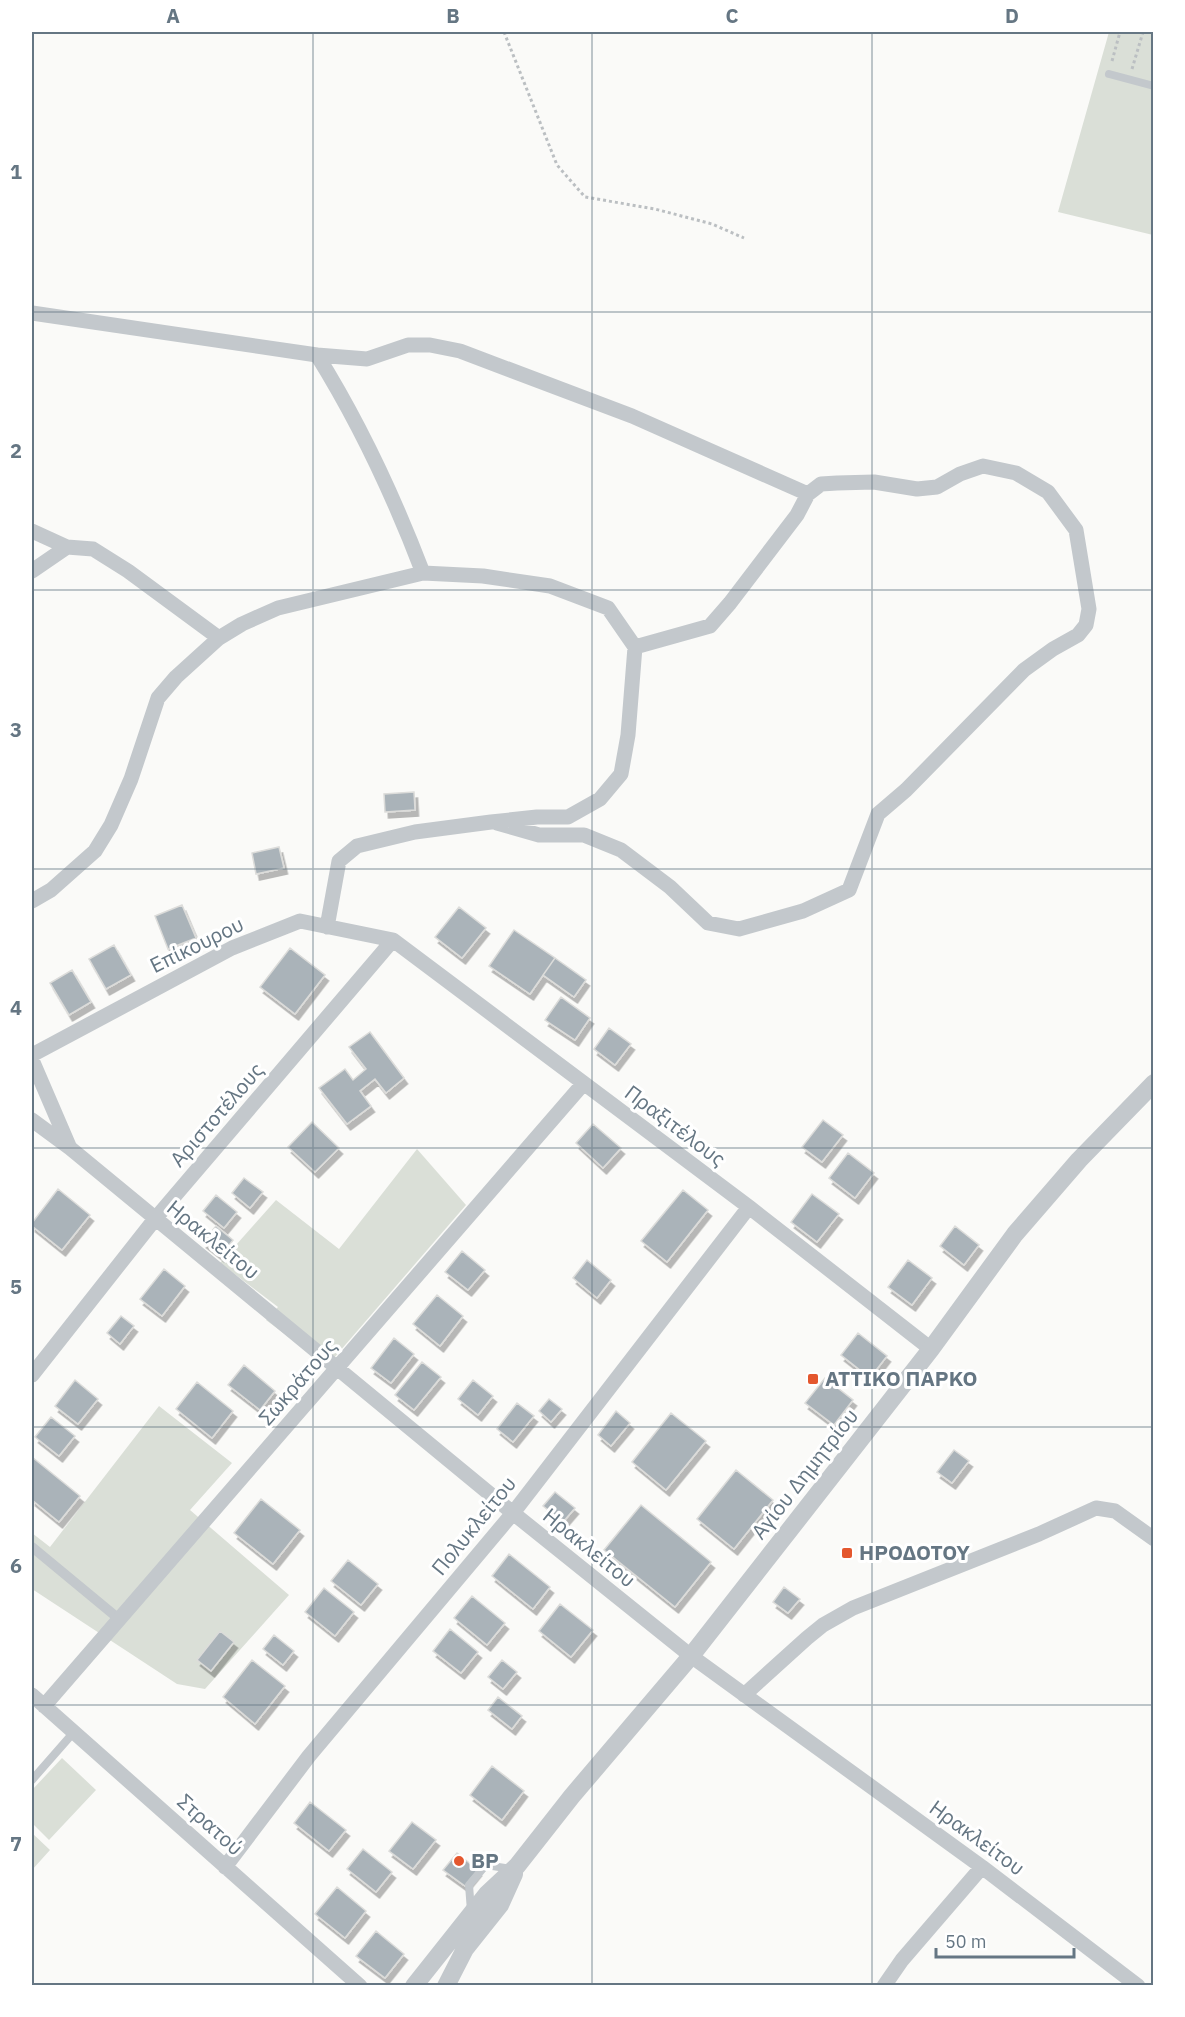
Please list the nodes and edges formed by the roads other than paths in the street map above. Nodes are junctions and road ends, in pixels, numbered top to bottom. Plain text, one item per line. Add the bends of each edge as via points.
1 (1108, 74) road end
2 (1154, 86) edge
3 (32, 313) edge
4 (49, 315) junction
5 (32, 326) edge
6 (317, 355) junction
7 (808, 494) junction
8 (32, 531) edge
9 (67, 547) junction
10 (32, 571) edge
11 (423, 573) junction
12 (219, 638) junction
13 (635, 647) junction
14 (491, 822) junction
15 (32, 901) edge
16 (327, 927) junction
17 (393, 940) junction
18 (32, 1055) edge
19 (32, 1060) edge
20 (1154, 1083) edge
21 (583, 1084) junction
22 (32, 1120) edge
23 (70, 1149) junction
24 (749, 1207) junction
25 (155, 1219) junction
26 (931, 1349) junction
27 (338, 1369) junction
28 (32, 1375) edge
29 (513, 1513) junction
30 (1154, 1539) edge
31 (32, 1547) edge
32 (119, 1619) junction
33 (691, 1656) junction
34 (32, 1695) edge
35 (744, 1695) junction
36 (44, 1706) junction
37 (74, 1732) junction
38 (32, 1780) edge
39 (982, 1866) junction
40 (225, 1867) junction
41 (515, 1868) junction
42 (360, 1986) edge
43 (414, 1986) edge
44 (446, 1986) edge
45 (884, 1986) edge
46 (1138, 1986) edge

1 - 2 lane
3 - 4 street
4 - 5 street
4 - 6 street
6 - 7 street via 367,359 408,345 460,351 632,416
6 - 11 street via 370,448
7 - 13 street via 797,515 710,626
7 - 14 street via 821,484 837,483 937,487 983,466 1016,473 1048,492 1076,530 1089,609 1086,625 1078,635 1024,670 878,814 849,890 803,911 739,929 708,923 670,887 621,850 584,835 539,835
8 - 9 street
9 - 10 street
9 - 12 street via 93,549
11 - 12 street via 278,608
11 - 13 street via 483,576 550,586 608,608
12 - 15 street via 158,698 131,779 95,851 51,890
13 - 14 street via 621,774 600,799 568,817
14 - 16 street via 415,832 357,846 339,861
16 - 17 street, Επίκουρου
16 - 18 street, Επίκουρου via 300,921 232,948
17 - 21 street, Πραξιτέλους
17 - 25 street, Αριστοτέλους
19 - 23 street
20 - 26 street, Αγίου Δημητρίου via 1079,1160 1015,1234
21 - 24 street, Πραξιτέλους
21 - 27 street, Σωκράτους
22 - 23 street, Ηρακλείτου
23 - 25 street, Ηρακλείτου
24 - 26 street, Πραξιτέλους
24 - 29 street, Πολυκλείτου
25 - 27 street, Ηρακλείτου
25 - 28 street, Αριστοτέλους
26 - 33 street, Αγίου Δημητρίου
27 - 29 street, Ηρακλείτου
27 - 32 street, Σωκράτους
29 - 33 street, Ηρακλείτου
29 - 40 street, Πολυκλείτου via 309,1756
30 - 35 street via 1115,1511 1096,1508 853,1608 823,1625
31 - 32 street
32 - 36 street, Σωκράτους
33 - 35 street, Ηρακλείτου
33 - 41 street, Αγίου Δημητρίου
34 - 36 street, Στρατού
35 - 39 street, Ηρακλείτου
36 - 37 street, Στρατού
37 - 38 lane
37 - 40 street, Στρατού
39 - 45 street
39 - 46 street, Ηρακλείτου
40 - 42 street, Στρατού
41 - 43 street, Αγίου Δημητρίου via 487,1894
41 - 44 street, Αγίου Δημητρίου via 500,1905 465,1950

